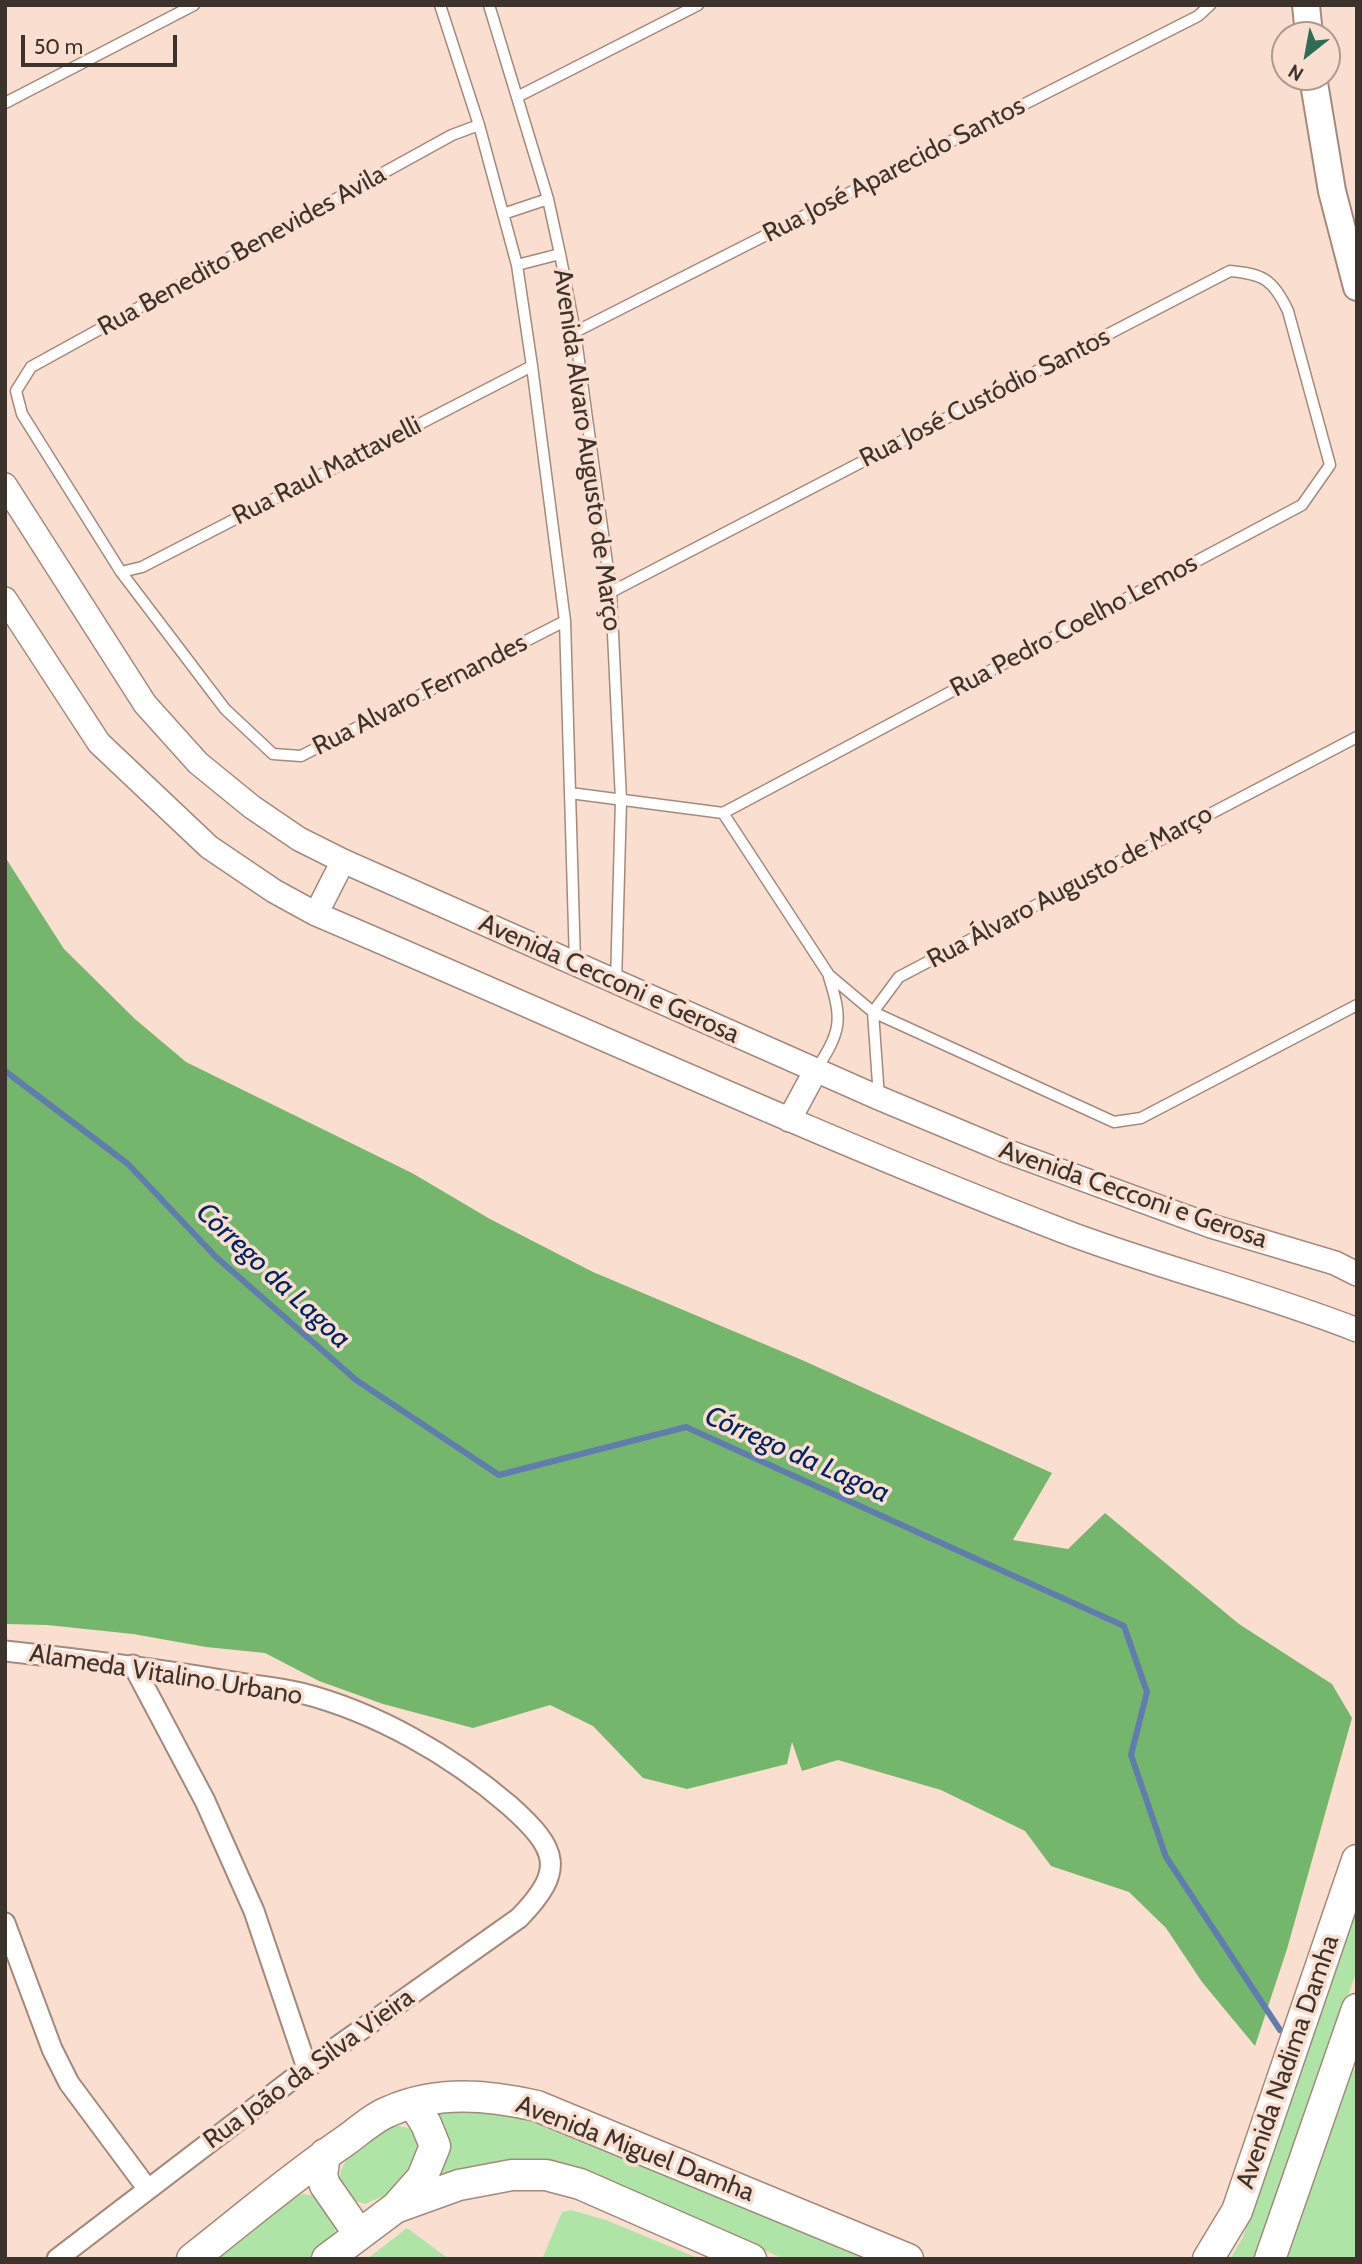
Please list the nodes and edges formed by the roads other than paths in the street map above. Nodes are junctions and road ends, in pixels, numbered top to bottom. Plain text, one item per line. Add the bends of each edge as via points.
1 (194, 5) edge
2 (440, 5) edge
3 (489, 5) edge
4 (698, 5) edge
5 (1210, 5) edge
6 (1315, 91) edge
7 (517, 97) junction
8 (5, 103) edge
9 (479, 125) junction
10 (548, 199) junction
11 (503, 214) junction
12 (560, 254) junction
13 (517, 265) junction
14 (1357, 287) edge
15 (575, 332) junction
16 (532, 366) junction
17 (1306, 378) joint
18 (5, 485) edge
19 (121, 572) junction
20 (611, 592) junction
21 (5, 598) edge
22 (565, 621) junction
23 (1357, 737) edge
24 (570, 793) junction
25 (621, 800) junction
26 (723, 813) junction
27 (342, 862) junction
28 (316, 914) junction
29 (575, 965) junction
30 (829, 975) junction
31 (616, 983) junction
32 (1357, 1005) edge
33 (873, 1012) junction
34 (816, 1070) junction
35 (879, 1098) junction
36 (789, 1121) junction
37 (1357, 1274) edge
38 (1357, 1330) edge
39 (5, 1651) edge
40 (132, 1665) junction
41 (1357, 1860) edge
42 (552, 1872) joint
43 (5, 1923) edge
44 (1357, 2009) edge
45 (307, 2068) junction
46 (413, 2104) junction
47 (325, 2154) junction
48 (147, 2188) junction
49 (395, 2208) junction
50 (359, 2234) junction
51 (57, 2259) edge
52 (192, 2259) edge
53 (327, 2259) edge
54 (751, 2259) edge
55 (908, 2259) edge
56 (1208, 2259) edge
57 (1270, 2259) edge

1 - 8 lane
2 - 9 lane, Avenida Alvaro Augusto de Março
3 - 7 lane, Avenida Alvaro Augusto de Março
4 - 7 lane
5 - 15 lane, Rua José Aparecido Santos via 1198,16
6 - 14 main road via 1332,191
7 - 10 lane, Avenida Alvaro Augusto de Março
9 - 11 lane, Avenida Alvaro Augusto de Março
9 - 19 lane, Rua Benedito Benevides Avila via 452,135 31,367 16,391 22,414
10 - 11 lane
10 - 12 lane, Avenida Alvaro Augusto de Março
11 - 13 lane, Avenida Alvaro Augusto de Março
12 - 13 lane, Avenida Alvaro Augusto de Março
12 - 15 lane, Avenida Alvaro Augusto de Março
13 - 16 lane, Avenida Alvaro Augusto de Março
15 - 20 lane, Avenida Alvaro Augusto de Março
16 - 19 lane, Rua Raul Mattavelli via 142,567
16 - 22 lane, Avenida Alvaro Augusto de Março
17 - 20 lane, Rua José Custódio Santos via 1280,293 1258,274 1230,271
17 - 26 lane, Rua Pedro Coelho Lemos via 1330,465 1302,505
18 - 27 street, Avenida Cecconi e Gerosa via 145,704 198,763 252,807
19 - 22 lane, Rua Alvaro Fernandes via 225,709 273,754 301,756
20 - 25 lane, Avenida Alvaro Augusto de Março
21 - 28 street, Avenida Cecconi e Gerosa via 99,743 209,847
22 - 24 lane, Avenida Alvaro Augusto de Março
23 - 33 lane, Rua Álvaro Augusto de Março via 898,977
24 - 25 lane
24 - 29 lane, Avenida Alvaro Augusto de Março
25 - 26 lane
25 - 31 lane, Avenida Alvaro Augusto de Março
26 - 30 lane
27 - 28 street
27 - 29 street, Avenida Cecconi e Gerosa
28 - 36 street, Avenida Cecconi e Gerosa
29 - 31 street, Avenida Cecconi e Gerosa
30 - 33 lane
30 - 34 lane via 840,1024
31 - 34 street, Avenida Cecconi e Gerosa
32 - 33 lane via 1140,1118 1114,1122
33 - 35 lane
34 - 35 street, Avenida Cecconi e Gerosa
34 - 36 street
35 - 37 street, Avenida Cecconi e Gerosa via 1006,1151
36 - 38 street, Avenida Cecconi e Gerosa via 1065,1232
39 - 40 street, Alameda Vitalino Urbano
40 - 42 street, Alameda Vitalino Urbano via 301,1693 363,1715 432,1750 488,1788 527,1821 547,1846
40 - 45 street via 205,1801 254,1911
41 - 56 main road, Avenida Nadima Damha via 1237,2211
42 - 45 street, Rua João da Silva Vieira via 540,1897 519,1918
43 - 48 street via 69,2083
44 - 57 main road, Avenida Nadima Damha
45 - 48 street, Rua João da Silva Vieira
46 - 47 main road, Avenida Miguel Damha via 388,2111
46 - 49 main road via 435,2146 422,2178
46 - 55 main road, Avenida Miguel Damha via 462,2096 497,2097 537,2106
47 - 50 main road via 325,2185
47 - 52 main road, Avenida Miguel Damha
48 - 51 street, Rua João da Silva Vieira
49 - 50 main road, Avenida Miguel Damha
49 - 54 main road, Avenida Miguel Damha via 459,2185 512,2175 546,2175 580,2184
50 - 53 main road, Avenida Miguel Damha

